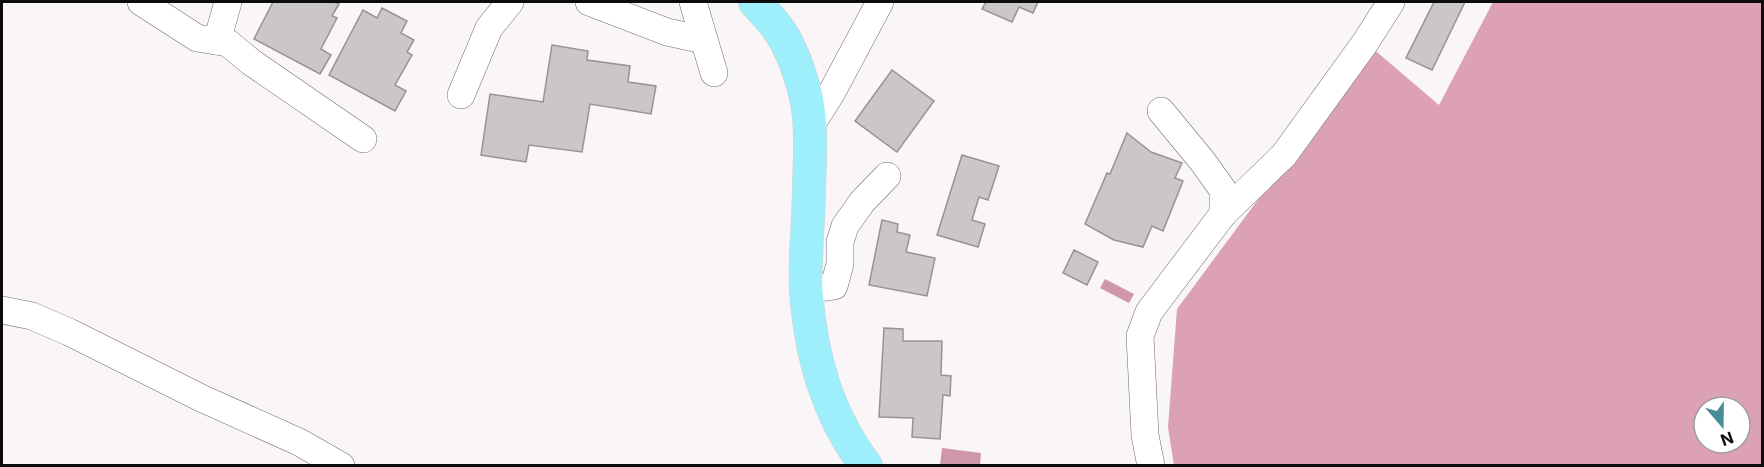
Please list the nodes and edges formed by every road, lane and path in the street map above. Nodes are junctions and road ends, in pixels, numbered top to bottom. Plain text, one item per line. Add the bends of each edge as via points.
1 (141, 2) edge
2 (228, 2) edge
3 (510, 2) edge
4 (589, 2) edge
5 (693, 2) edge
6 (755, 2) edge
7 (880, 2) edge
8 (1391, 2) edge
9 (704, 40) junction
10 (217, 41) junction
11 (714, 73) dead end
12 (461, 95) dead end
13 (1161, 111) dead end
14 (810, 127) junction
15 (363, 139) dead end
16 (886, 176) dead end
17 (1222, 214) junction
18 (806, 290) junction
19 (2, 310) edge
20 (341, 465) edge
21 (866, 465) edge
22 (1151, 465) edge

1 - 10 street via 197,38
2 - 10 street
3 - 12 street via 489,28
4 - 9 street via 667,32
5 - 9 street
6 - 14 main road via 781,34 796,66
7 - 14 street
8 - 17 street via 1284,155
9 - 11 street
10 - 15 street via 228,43
13 - 17 street via 1223,190
14 - 18 main road
16 - 18 street via 845,226 834,286
17 - 22 street via 1149,312 1140,336 1145,435
18 - 21 main road via 814,355 828,397 844,434
19 - 20 street via 32,316 69,332

